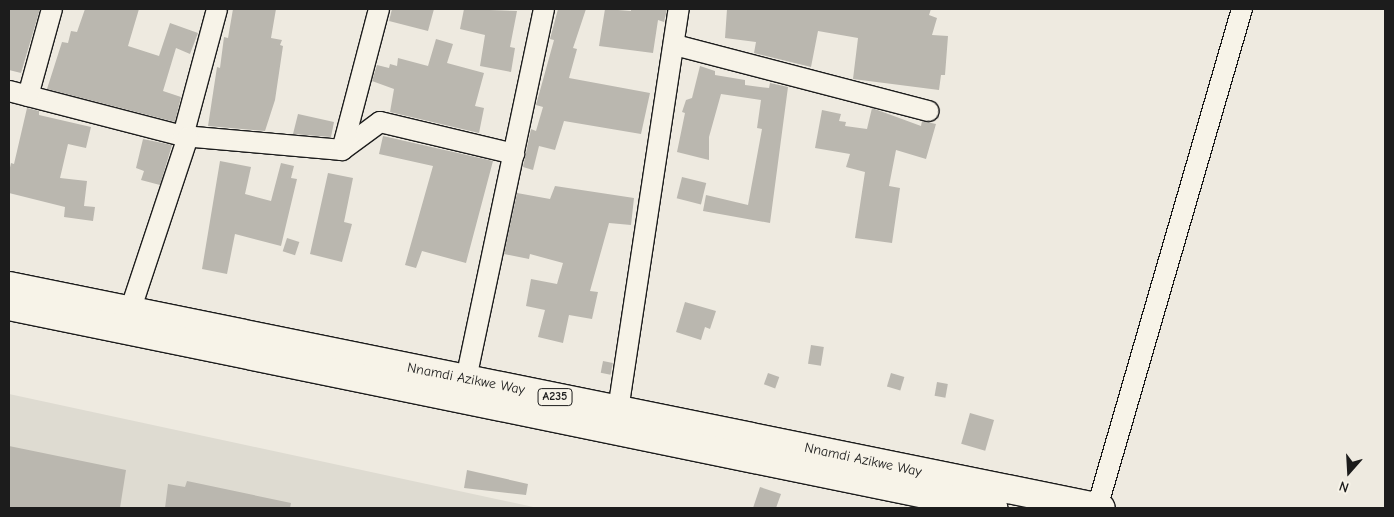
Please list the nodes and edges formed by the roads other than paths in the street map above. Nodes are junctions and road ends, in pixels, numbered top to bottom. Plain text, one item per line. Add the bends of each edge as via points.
1 (52, 9) edge
2 (217, 9) edge
3 (378, 9) edge
4 (544, 9) edge
5 (679, 9) edge
6 (1242, 9) edge
7 (675, 45) junction
8 (9, 90) edge
9 (28, 96) junction
10 (929, 111) dead end
11 (186, 136) junction
12 (342, 150) junction
13 (514, 154) junction
14 (9, 286) edge
15 (9, 306) edge
16 (130, 310) junction
17 (466, 379) junction
18 (618, 410) junction
19 (994, 508) edge
20 (1099, 508) edge

1 - 9 street
2 - 11 street
3 - 12 street
4 - 13 street
5 - 7 street
6 - 20 street
7 - 10 street
7 - 18 street
8 - 9 street
9 - 11 street
11 - 12 street
11 - 16 street
12 - 13 street via 380,122
13 - 17 street
14 - 16 highway, Nnamdi Azikwe Way / A235
15 - 19 highway, Nnamdi Azikwe Way / A235
16 - 17 highway, Nnamdi Azikwe Way / A235
17 - 18 highway, Nnamdi Azikwe Way / A235
18 - 20 highway, Nnamdi Azikwe Way / A235

